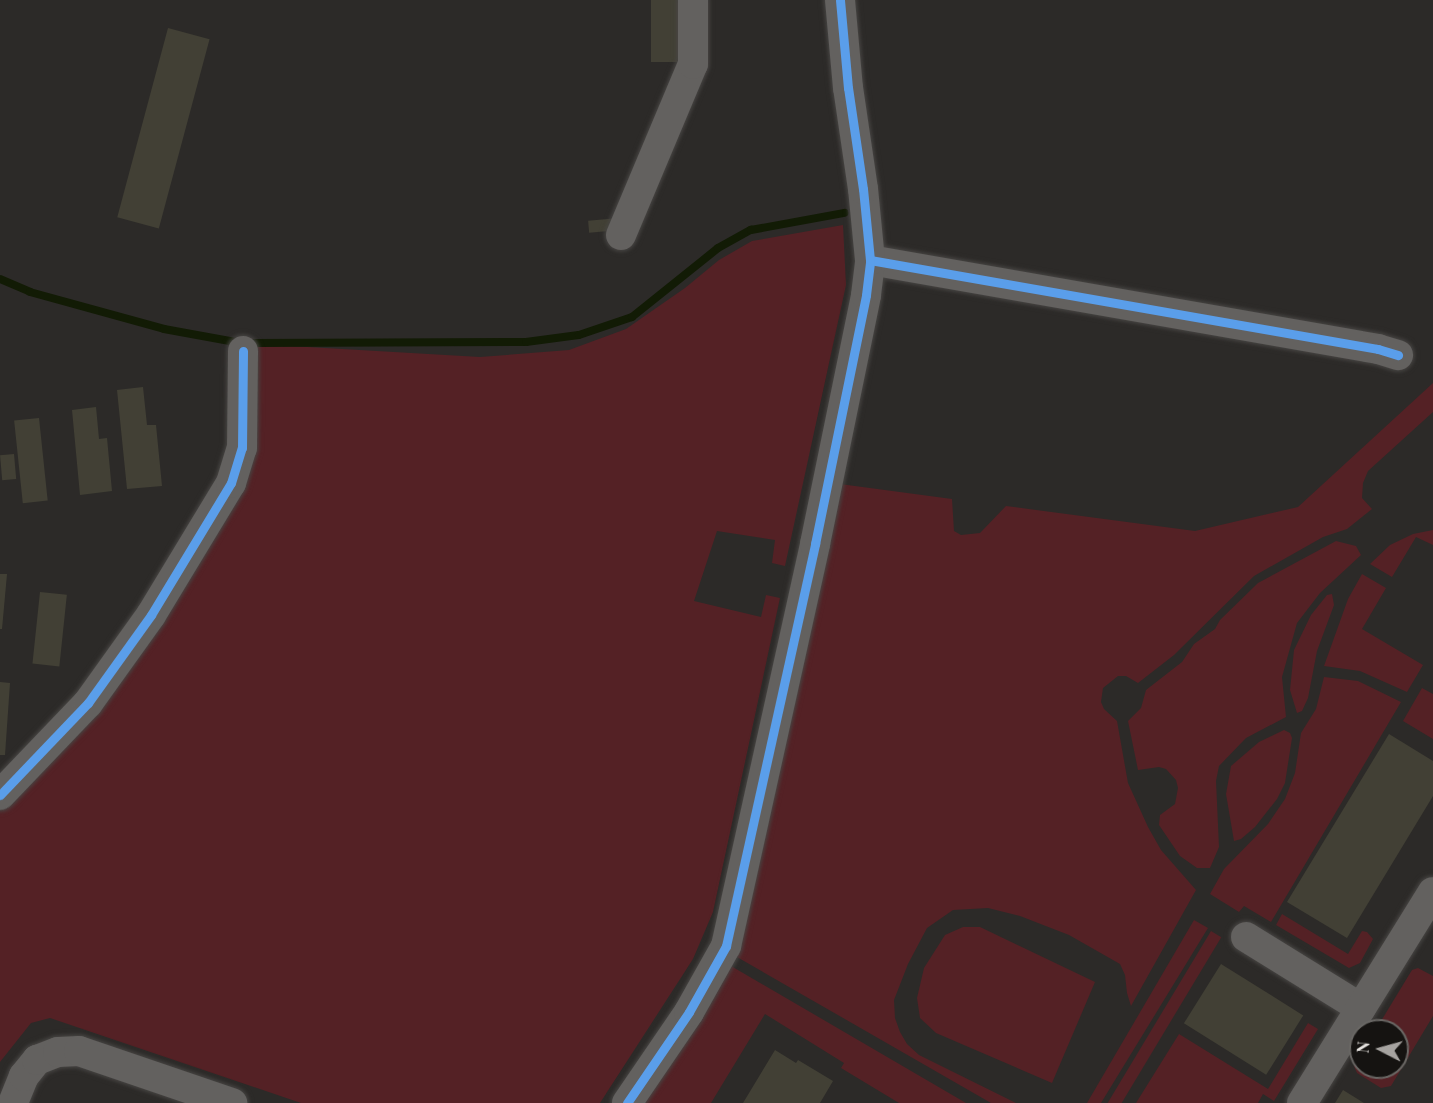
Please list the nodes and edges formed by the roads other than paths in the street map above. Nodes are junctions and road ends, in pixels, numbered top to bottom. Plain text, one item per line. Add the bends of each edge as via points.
1 (693, 0) edge
2 (840, 0) edge
3 (621, 235) dead end
4 (870, 260) junction
5 (243, 351) dead end
6 (1398, 355) dead end
7 (0, 795) edge
8 (1433, 892) edge
9 (1246, 937) dead end
10 (1361, 1008) junction
11 (0, 1097) edge
12 (11, 1103) edge
13 (232, 1103) edge
14 (627, 1103) edge
15 (1302, 1103) edge

1 - 3 street via 693,64
2 - 4 street
4 - 6 street
4 - 14 street via 815,544 726,946 689,1011
5 - 7 street via 242,448 231,483 151,615 88,703
8 - 10 street
9 - 10 street
10 - 15 street
11 - 12 street
12 - 13 street via 24,1076 38,1060 58,1052 79,1051

